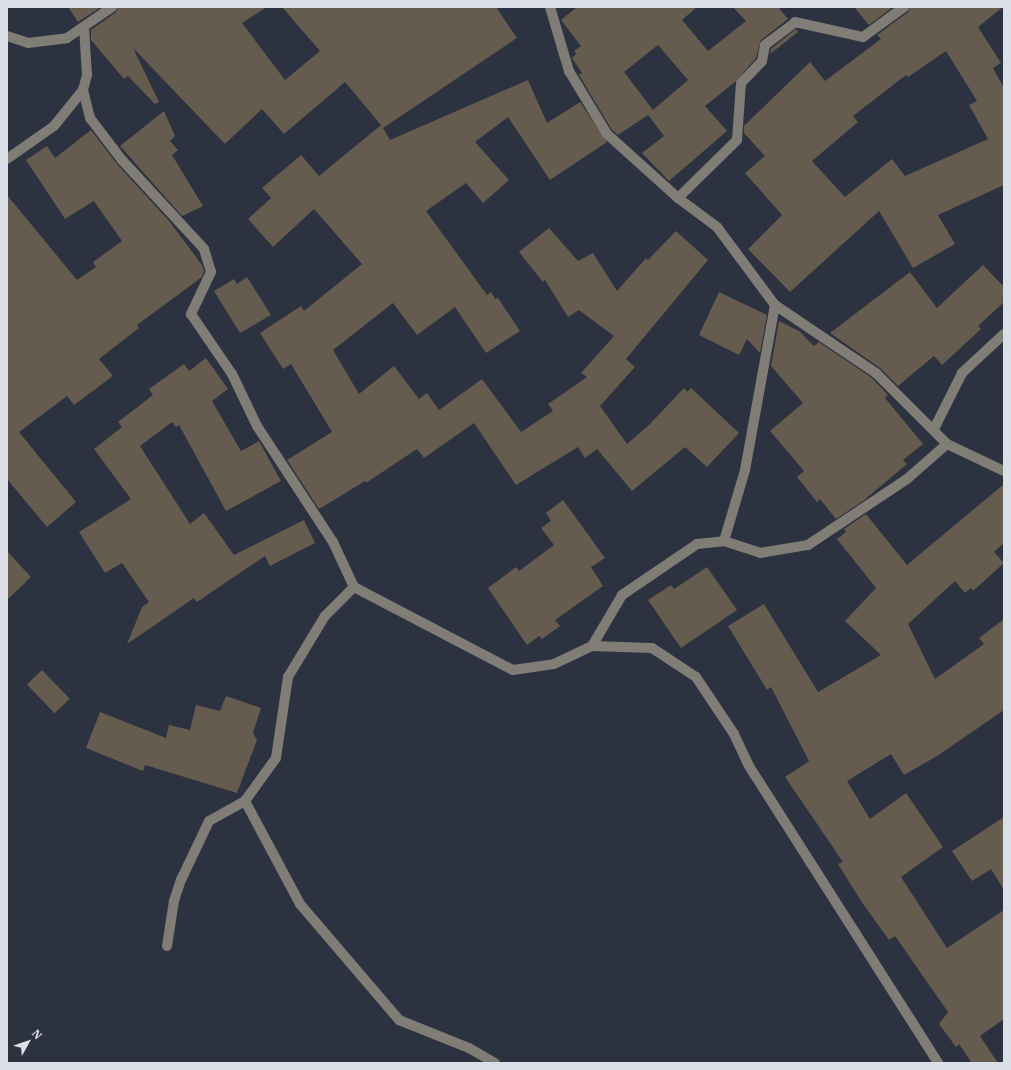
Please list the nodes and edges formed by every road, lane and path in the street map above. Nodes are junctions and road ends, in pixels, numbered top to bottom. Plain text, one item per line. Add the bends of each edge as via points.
1 (112, 7) edge
2 (550, 7) edge
3 (904, 7) edge
4 (84, 27) junction
5 (7, 36) edge
6 (83, 90) junction
7 (7, 159) edge
8 (678, 198) junction
9 (775, 306) junction
10 (1004, 334) edge
11 (934, 429) junction
12 (947, 444) junction
13 (1004, 471) edge
14 (724, 541) junction
15 (354, 586) junction
16 (592, 646) junction
17 (245, 801) junction
18 (167, 946) dead end
19 (495, 1063) edge
20 (938, 1063) edge

1 - 4 street
2 - 8 street via 569,71 607,134
3 - 8 street via 863,37 795,22 766,45 762,61 741,83 737,140
4 - 5 street via 67,38 28,43
4 - 6 street via 87,75
6 - 7 street via 54,126
6 - 15 street via 90,118 113,148 204,249 211,272 191,314 232,374 257,426 333,542
8 - 9 street via 717,227
9 - 11 street via 876,373
9 - 14 street via 745,470
10 - 11 street via 962,373
11 - 12 street
12 - 13 street
12 - 14 street via 907,479 808,545 760,553
14 - 16 street via 697,544 622,595
15 - 16 street via 513,670 554,664
15 - 17 street via 325,616 288,677 276,758
16 - 20 street via 652,648 696,677 734,734 749,766
17 - 18 street via 209,821 181,880 174,901
17 - 19 street via 300,904 399,1020 469,1048

